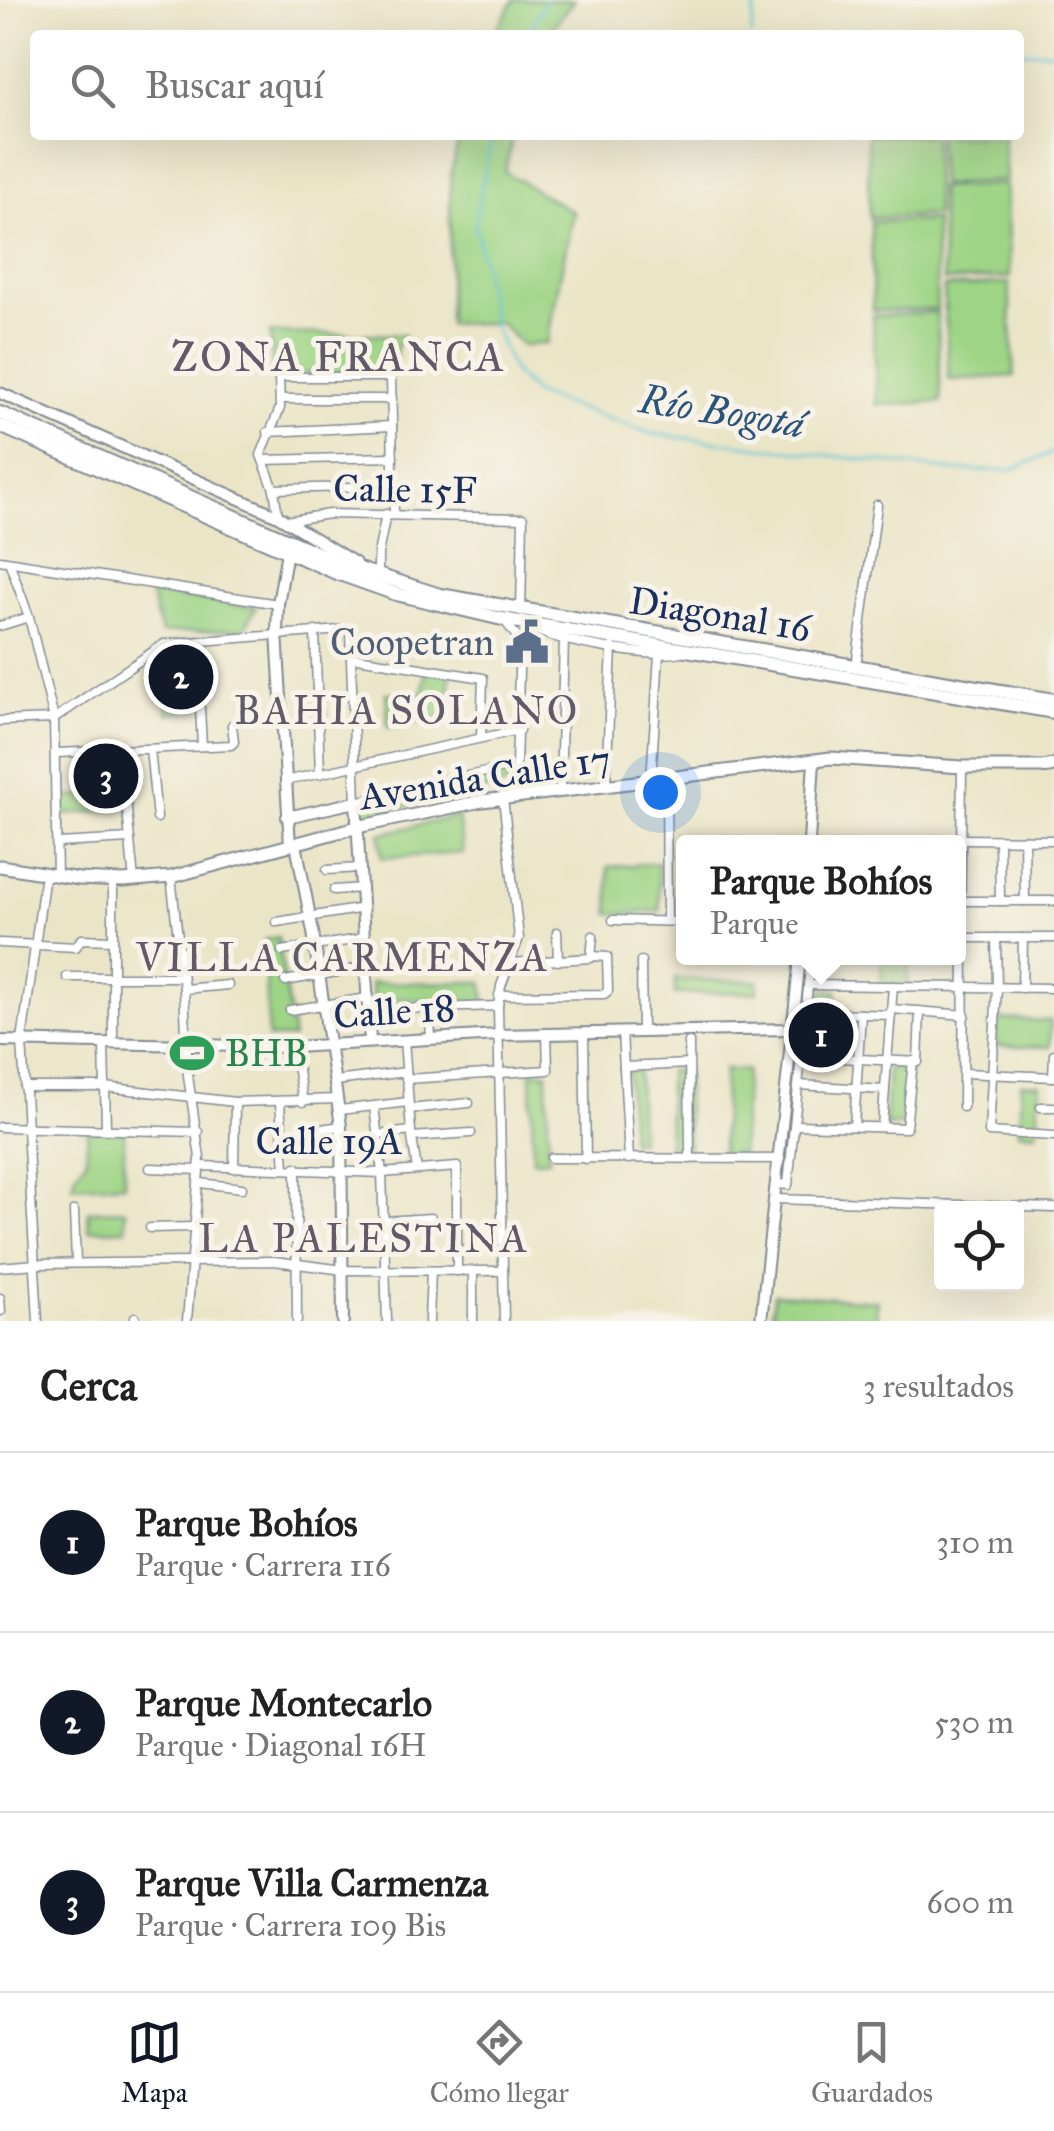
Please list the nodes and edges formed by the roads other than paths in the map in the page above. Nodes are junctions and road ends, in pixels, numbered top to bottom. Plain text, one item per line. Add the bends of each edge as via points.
1 (0, 393) edge
2 (392, 399) junction
3 (282, 400) junction
4 (0, 414) edge
5 (0, 426) edge
6 (392, 426) junction
7 (268, 432) junction
8 (393, 457) junction
9 (263, 460) junction
10 (393, 486) junction
11 (274, 488) junction
12 (878, 505) dead end
13 (390, 514) junction
14 (282, 518) junction
15 (287, 551) junction
16 (0, 560) edge
17 (10, 564) junction
18 (378, 577) junction
19 (278, 604) junction
20 (521, 616) junction
21 (29, 617) junction
22 (502, 619) junction
23 (0, 626) edge
24 (316, 630) junction
25 (277, 633) junction
26 (548, 635) junction
27 (564, 639) junction
28 (520, 641) junction
29 (612, 647) junction
30 (686, 651) junction
31 (351, 657) junction
32 (659, 658) junction
33 (856, 667) junction
34 (200, 708) dead end
35 (1052, 710) edge
36 (54, 719) junction
37 (0, 721) edge
38 (232, 725) dead end
39 (519, 730) junction
40 (481, 738) junction
41 (202, 746) junction
42 (150, 749) junction
43 (120, 750) junction
44 (57, 753) junction
45 (814, 761) junction
46 (354, 766) junction
47 (507, 767) dead end
48 (962, 767) junction
49 (1052, 767) edge
50 (320, 774) junction
51 (666, 778) junction
52 (652, 780) junction
53 (285, 781) junction
54 (606, 786) junction
55 (560, 791) junction
56 (509, 797) junction
57 (356, 802) junction
58 (287, 817) junction
59 (156, 818) dead end
60 (357, 827) junction
61 (809, 835) edge
62 (962, 835) edge
63 (130, 839) junction
64 (966, 839) edge
65 (999, 839) junction
66 (1024, 840) junction
67 (1054, 840) edge
68 (58, 843) junction
69 (293, 844) junction
70 (0, 866) edge
71 (360, 868) junction
72 (327, 870) dead end
73 (51, 875) junction
74 (171, 877) junction
75 (114, 881) junction
76 (134, 881) junction
77 (362, 888) junction
78 (334, 890) dead end
79 (966, 901) edge
80 (1000, 901) junction
81 (1025, 901) junction
82 (1054, 901) edge
83 (364, 908) junction
84 (310, 916) junction
85 (613, 920) dead end
86 (667, 921) junction
87 (276, 922) dead end
88 (676, 922) edge
89 (556, 932) dead end
90 (592, 936) dead end
91 (366, 938) junction
92 (966, 938) edge
93 (996, 938) junction
94 (1023, 938) junction
95 (1054, 938) edge
96 (112, 940) junction
97 (0, 942) edge
98 (35, 944) junction
99 (315, 946) junction
100 (282, 951) dead end
101 (593, 956) junction
102 (558, 961) junction
103 (640, 961) dead end
104 (511, 963) junction
105 (799, 965) edge
106 (810, 965) edge
107 (964, 965) edge
108 (367, 967) junction
109 (320, 975) junction
110 (67, 976) dead end
111 (112, 977) junction
112 (182, 978) junction
113 (285, 981) dead end
114 (228, 985) dead end
115 (808, 986) junction
116 (893, 986) junction
117 (966, 987) junction
118 (998, 988) junction
119 (1022, 988) junction
120 (1054, 988) edge
121 (184, 989) junction
122 (500, 995) junction
123 (324, 1004) junction
124 (368, 1004) junction
125 (429, 1006) junction
126 (498, 1006) junction
127 (290, 1010) dead end
128 (920, 1011) junction
129 (891, 1012) junction
130 (837, 1013) dead end
131 (861, 1014) junction
132 (965, 1015) junction
133 (792, 1028) junction
134 (622, 1032) junction
135 (642, 1032) junction
136 (584, 1033) junction
137 (498, 1034) junction
138 (547, 1034) junction
139 (431, 1038) junction
140 (404, 1039) junction
141 (0, 1041) edge
142 (22, 1042) junction
143 (370, 1042) junction
144 (688, 1042) dead end
145 (109, 1044) junction
146 (331, 1045) junction
147 (186, 1046) junction
148 (294, 1048) junction
149 (1054, 1054) edge
150 (802, 1056) junction
151 (859, 1058) junction
152 (886, 1060) junction
153 (915, 1062) junction
154 (688, 1064) junction
155 (624, 1067) junction
156 (499, 1071) junction
157 (964, 1073) junction
158 (992, 1074) junction
159 (406, 1076) junction
160 (1053, 1077) edge
161 (336, 1081) junction
162 (798, 1085) junction
163 (24, 1086) junction
164 (857, 1086) junction
165 (105, 1087) junction
166 (884, 1090) junction
167 (191, 1100) junction
168 (235, 1102) junction
169 (302, 1102) junction
170 (280, 1103) junction
171 (469, 1103) dead end
172 (339, 1104) junction
173 (374, 1106) junction
174 (409, 1106) junction
175 (963, 1107) dead end
176 (1041, 1107) dead end
177 (1054, 1107) edge
178 (794, 1124) junction
179 (27, 1126) junction
180 (341, 1126) junction
181 (854, 1126) junction
182 (0, 1127) edge
183 (882, 1127) junction
184 (106, 1128) junction
185 (314, 1130) dead end
186 (198, 1132) junction
187 (471, 1133) dead end
188 (411, 1134) junction
189 (378, 1136) junction
190 (1054, 1136) edge
191 (552, 1158) dead end
192 (780, 1159) junction
193 (586, 1160) junction
194 (628, 1160) junction
195 (690, 1160) junction
196 (285, 1167) junction
197 (296, 1167) junction
198 (150, 1168) dead end
199 (201, 1168) junction
200 (234, 1168) junction
201 (342, 1169) junction
202 (418, 1170) junction
203 (382, 1173) junction
204 (200, 1183) junction
205 (783, 1185) junction
206 (242, 1188) dead end
207 (776, 1199) junction
208 (1054, 1208) edge
209 (74, 1211) dead end
210 (431, 1218) dead end
211 (385, 1220) junction
212 (195, 1227) junction
213 (150, 1228) dead end
214 (191, 1262) junction
215 (76, 1263) junction
216 (299, 1263) junction
217 (36, 1264) junction
218 (0, 1268) edge
219 (344, 1270) junction
220 (387, 1270) junction
221 (431, 1270) junction
222 (458, 1270) junction
223 (473, 1270) junction
224 (502, 1271) junction
225 (0, 1298) edge
226 (0, 1311) edge
227 (38, 1321) edge
228 (186, 1321) edge
229 (298, 1321) edge
230 (343, 1321) edge
231 (387, 1321) edge
232 (430, 1321) edge
233 (473, 1321) edge
234 (504, 1321) edge
235 (761, 1321) edge

1 - 14 street, Diagonal 16
2 - 3 street
2 - 3 street via 392,378 279,377
2 - 6 street
3 - 7 street
4 - 18 main road, Diagonal 16
5 - 15 main road, Diagonal 16
6 - 7 street
6 - 8 street
7 - 9 street
8 - 9 street
8 - 10 street
9 - 11 street
10 - 11 street
10 - 13 street
11 - 14 street
12 - 33 street
13 - 14 street, Calle 15F
13 - 18 street
13 - 20 street, Calle 15F via 523,518
14 - 18 street, Diagonal 16
15 - 19 street
15 - 22 main road, Diagonal 16 via 382,590
16 - 17 street
17 - 19 street
17 - 21 street
18 - 20 main road, Diagonal 16
19 - 25 street
20 - 22 main road, Diagonal 16
20 - 26 street, Diagonal 16
20 - 30 main road, Diagonal 16
20 - 33 main road, Diagonal 16
21 - 23 street
21 - 36 street
22 - 28 street
24 - 25 street
24 - 31 street via 345,629
24 - 50 street
25 - 36 street via 164,644
25 - 53 street
26 - 27 street, Diagonal 16
26 - 28 street via 530,633
27 - 29 street, Diagonal 16
27 - 55 street
28 - 39 street
29 - 32 street, Diagonal 16
29 - 54 street
30 - 32 street, Diagonal 16
30 - 35 main road, Diagonal 16
31 - 40 street via 482,678
31 - 46 street
32 - 52 street
33 - 35 main road, Diagonal 16
34 - 41 street
36 - 37 street
36 - 44 street
38 - 41 street via 234,744
39 - 40 street
39 - 56 street
40 - 46 street
41 - 42 street
42 - 43 street
42 - 59 street
43 - 44 street
43 - 63 street
44 - 68 street
45 - 48 main road, Avenida Calle 17
45 - 51 main road, Avenida Calle 17
45 - 61 street
46 - 50 street
46 - 57 street
47 - 57 street
48 - 49 main road, Avenida Calle 17
48 - 62 street
50 - 53 street
51 - 52 main road, Avenida Calle 17
51 - 86 street
52 - 54 main road, Avenida Calle 17
53 - 58 street
54 - 55 main road, Avenida Calle 17
55 - 56 main road, Avenida Calle 17
56 - 60 main road, Avenida Calle 17
56 - 104 street via 519,927
57 - 58 street
57 - 60 street
58 - 69 street
60 - 69 main road, Avenida Calle 17
60 - 71 street
63 - 68 street
63 - 76 street
64 - 65 street
65 - 66 street
65 - 80 street
66 - 67 street
66 - 81 street
68 - 73 street
69 - 74 main road, Avenida Calle 17
69 - 84 street
70 - 73 main road, Avenida Calle 17
71 - 72 street
71 - 77 street
73 - 75 main road, Avenida Calle 17
73 - 98 street
74 - 76 main road, Avenida Calle 17
74 - 112 street
75 - 76 main road, Avenida Calle 17
75 - 96 street
77 - 78 street
77 - 83 street
79 - 80 street
80 - 81 street
81 - 82 street
83 - 84 street
83 - 91 street
84 - 87 street
84 - 99 street
85 - 86 street
86 - 88 street
89 - 102 street
90 - 101 street
91 - 99 street
91 - 108 street
92 - 93 street
93 - 94 street
93 - 118 street
94 - 95 street
94 - 119 street
96 - 98 street
96 - 111 street
97 - 98 street
98 - 142 street
99 - 100 street
99 - 109 street
101 - 102 street
101 - 122 street via 607,957 604,994
102 - 104 street
103 - 135 street
104 - 122 street
105 - 133 street
106 - 115 street
107 - 117 street
108 - 109 street
108 - 124 street
109 - 113 street
109 - 123 street
110 - 111 street
111 - 112 street
111 - 145 street
112 - 121 street
114 - 121 street
115 - 116 street
115 - 150 street
116 - 117 street
116 - 129 street
117 - 118 street
117 - 132 street
118 - 119 street
118 - 158 street
119 - 120 street
121 - 147 street
122 - 126 street
123 - 124 street
123 - 127 street
123 - 146 street
124 - 125 street
124 - 143 street
125 - 126 street
125 - 139 street
126 - 137 street
128 - 129 street
128 - 132 street
128 - 153 street
129 - 131 street
129 - 152 street
130 - 131 street
131 - 151 street
132 - 157 street
133 - 135 street, Calle 18
133 - 192 street
134 - 135 street, Calle 18
134 - 136 street, Calle 18
134 - 155 street
136 - 138 street, Calle 18
136 - 193 street
137 - 138 street, Calle 18
137 - 139 street, Calle 18
137 - 156 street
138 - 156 street via 548,1070
139 - 140 street, Calle 18
140 - 143 street, Calle 18
140 - 159 street
141 - 142 street, Calle 18
142 - 145 street, Calle 18
142 - 163 street
143 - 146 street, Calle 18
144 - 154 street
145 - 147 street, Calle 18
145 - 165 street
146 - 148 street, Calle 18
146 - 161 street
147 - 148 street, Calle 18
147 - 167 street
148 - 169 street
149 - 160 street
150 - 151 street
150 - 162 street
151 - 152 street
151 - 164 street
152 - 153 street
152 - 166 street
153 - 183 street via 906,1128
154 - 155 street
154 - 195 street
155 - 194 street
156 - 159 street
156 - 224 street
157 - 158 street
157 - 175 street
158 - 160 street
158 - 190 street via 989,1133
159 - 161 street
159 - 174 street
161 - 172 street
162 - 164 street
162 - 178 street
163 - 165 street
163 - 179 street
164 - 166 street
164 - 181 street
165 - 167 street
165 - 184 street
166 - 183 street
167 - 168 street
167 - 186 street
168 - 170 street
168 - 200 street
169 - 170 street
169 - 172 street
170 - 196 street
171 - 174 street
172 - 173 street
172 - 180 street
173 - 174 street
173 - 189 street
174 - 188 street
176 - 177 street
178 - 181 street
178 - 205 street
179 - 182 street
179 - 184 street
179 - 217 street
180 - 185 street
180 - 201 street
181 - 183 street
184 - 186 street
186 - 199 street
187 - 188 street
188 - 189 street
188 - 202 street
189 - 203 street
191 - 193 street
192 - 195 street
192 - 205 street
193 - 194 street
194 - 195 street
196 - 197 street, Calle 19A
196 - 200 street, Calle 19A
197 - 201 street, Calle 19A
197 - 216 street
198 - 199 street, Calle 19A
199 - 200 street, Calle 19A
199 - 204 street
201 - 203 street, Calle 19A
201 - 219 street
202 - 203 street, Calle 19A
202 - 222 street, Calle 19A via 457,1167
203 - 211 street
204 - 206 street
204 - 212 street
205 - 207 street
207 - 208 street
207 - 235 street
209 - 215 street
210 - 211 street
211 - 220 street
212 - 213 street
212 - 214 street
214 - 215 street
214 - 216 street
214 - 228 street
215 - 217 street
216 - 219 street
216 - 229 street
217 - 218 street
217 - 227 street
219 - 220 street
219 - 230 street
220 - 221 street
220 - 231 street
221 - 222 street
221 - 232 street
222 - 223 street
223 - 224 street
223 - 233 street
224 - 234 street
225 - 226 street

